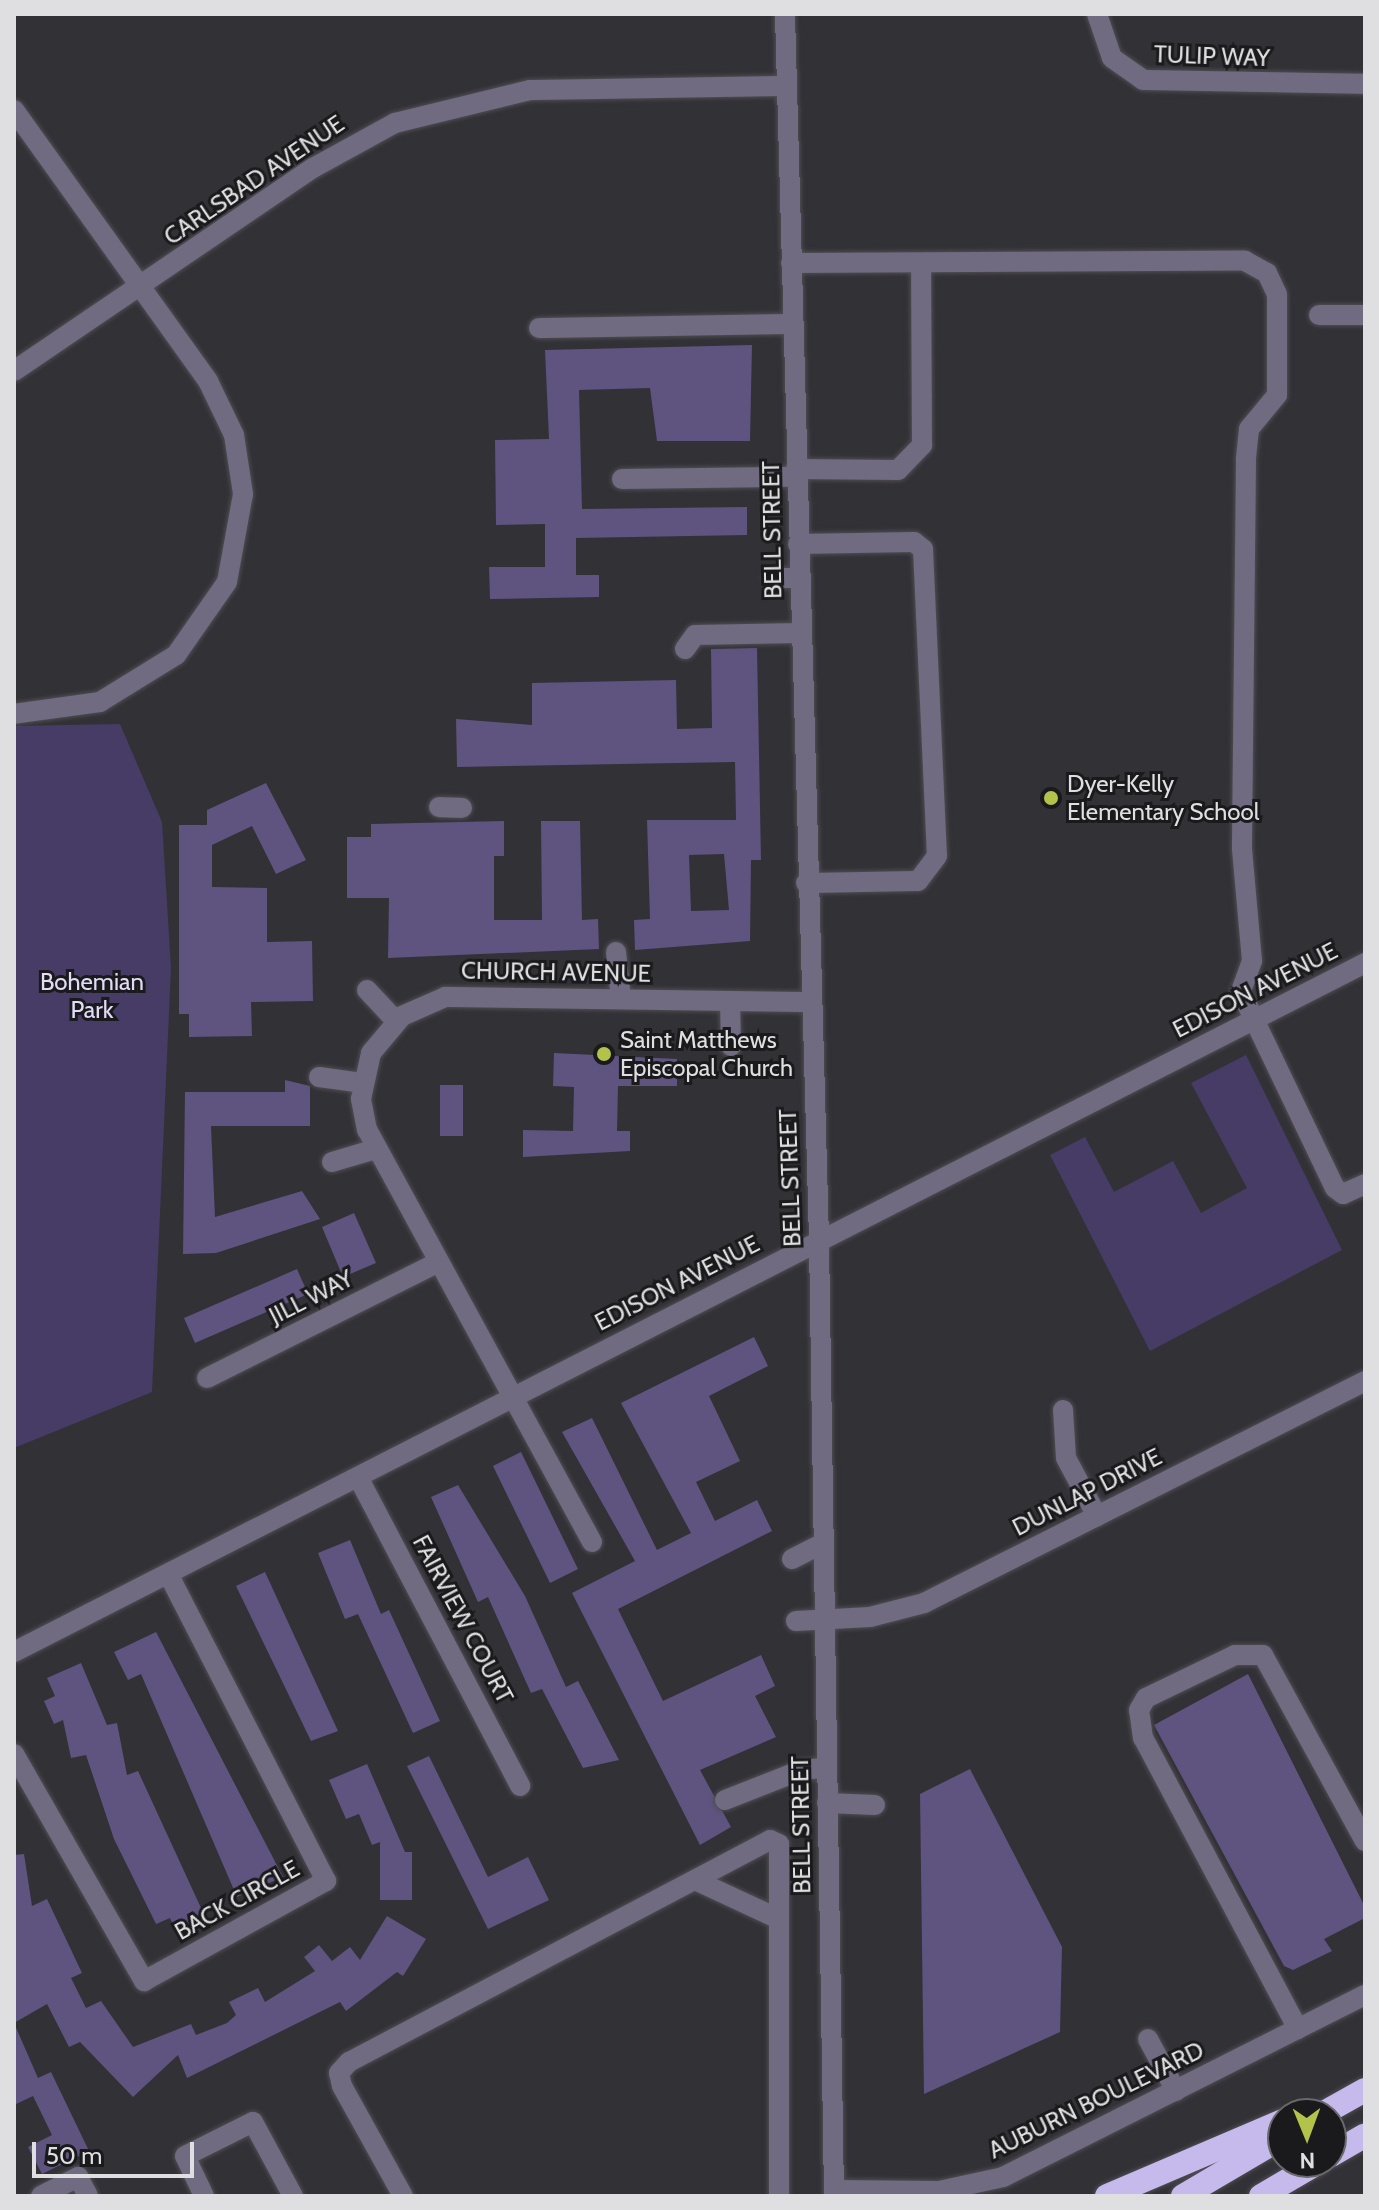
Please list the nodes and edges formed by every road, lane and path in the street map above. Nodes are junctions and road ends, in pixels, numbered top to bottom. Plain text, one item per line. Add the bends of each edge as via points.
1 (785, 14) edge
2 (1097, 14) edge
3 (1365, 84) edge
4 (787, 86) junction
5 (14, 110) edge
6 (791, 263) junction
7 (921, 264) junction
8 (140, 289) junction
9 (1319, 315) dead end
10 (1365, 315) edge
11 (793, 324) junction
12 (539, 328) dead end
13 (14, 371) edge
14 (796, 473) junction
15 (622, 479) dead end
16 (798, 544) junction
17 (773, 578) dead end
18 (799, 578) junction
19 (800, 633) junction
20 (685, 649) dead end
21 (14, 714) edge
22 (439, 807) dead end
23 (462, 808) dead end
24 (806, 883) junction
25 (616, 952) dead end
26 (1365, 963) edge
27 (367, 990) dead end
28 (621, 999) junction
29 (730, 1001) junction
30 (809, 1002) junction
31 (1253, 1020) junction
32 (396, 1021) junction
33 (731, 1046) dead end
34 (319, 1077) dead end
35 (362, 1083) junction
36 (376, 1149) junction
37 (332, 1162) dead end
38 (1365, 1184) edge
39 (819, 1241) junction
40 (437, 1263) junction
41 (207, 1378) dead end
42 (1365, 1381) edge
43 (509, 1397) junction
44 (1063, 1410) dead end
45 (358, 1477) junction
46 (1097, 1516) junction
47 (592, 1542) dead end
48 (823, 1543) junction
49 (792, 1559) dead end
50 (169, 1575) junction
51 (824, 1620) junction
52 (796, 1621) dead end
53 (14, 1652) edge
54 (14, 1754) edge
55 (826, 1768) junction
56 (520, 1786) dead end
57 (725, 1800) dead end
58 (827, 1803) junction
59 (875, 1805) dead end
60 (1365, 1841) edge
61 (697, 1881) junction
62 (779, 1919) junction
63 (1365, 1995) edge
64 (1298, 2029) junction
65 (1148, 2039) dead end
66 (1365, 2090) edge
67 (1176, 2091) junction
68 (1347, 2100) edge
69 (1267, 2128) edge
70 (1365, 2135) edge
71 (1267, 2146) edge
72 (1347, 2146) edge
73 (1292, 2178) edge
74 (834, 2193) edge
75 (41, 2196) edge
76 (88, 2196) edge
77 (204, 2196) edge
78 (293, 2196) edge
79 (403, 2196) edge
80 (779, 2196) edge
81 (1107, 2196) edge
82 (1183, 2196) edge
83 (1261, 2196) edge

1 - 4 street, BELL STREET
2 - 3 street, TULIP WAY via 1112,58 1143,80
4 - 6 street, BELL STREET
4 - 8 street, CARLSBAD AVENUE via 530,90 439,107 354,143
5 - 8 street
6 - 7 street
6 - 11 street, BELL STREET
7 - 14 street via 922,445 898,470
7 - 31 street via 1245,261 1267,273 1277,294 1277,395 1249,429 1246,460 1242,849 1252,961 1241,992
8 - 13 street, CARLSBAD AVENUE
8 - 21 street via 208,381 234,435 243,494 236,553 196,633 153,674 100,702
9 - 10 street
11 - 12 street
11 - 14 street, BELL STREET
14 - 15 street
14 - 16 street, BELL STREET
16 - 18 street, BELL STREET
16 - 24 street via 914,542 923,549 937,856 918,881
17 - 18 street
18 - 19 street, BELL STREET
19 - 20 street via 695,635
19 - 24 street, BELL STREET
22 - 23 street
24 - 30 street, BELL STREET
25 - 28 street
26 - 31 street, EDISON AVENUE
27 - 32 street
28 - 29 street, CHURCH AVENUE
28 - 32 street, CHURCH AVENUE via 526,988 445,997
29 - 30 street, CHURCH AVENUE
29 - 33 street
30 - 39 street, BELL STREET
31 - 38 street via 1335,1188 1343,1194
31 - 39 street, EDISON AVENUE
32 - 35 street, CHURCH AVENUE via 371,1053
34 - 35 street
35 - 36 street, CHURCH AVENUE via 363,1115
36 - 37 street
36 - 40 street, CHURCH AVENUE
39 - 43 street, EDISON AVENUE
39 - 48 street, BELL STREET
40 - 41 street, JILL WAY
40 - 43 street, CHURCH AVENUE
42 - 46 street, DUNLAP DRIVE
43 - 45 street, EDISON AVENUE
43 - 47 street, CHURCH AVENUE
44 - 46 street via 1066,1458
45 - 50 street, EDISON AVENUE
45 - 56 street, FAIRVIEW COURT
46 - 51 street, DUNLAP DRIVE via 924,1603
48 - 49 street
48 - 51 street, BELL STREET
50 - 53 street, EDISON AVENUE
50 - 54 street, BACK CIRCLE via 326,1881 144,1981
51 - 52 street, DUNLAP DRIVE
51 - 55 street, BELL STREET
55 - 57 street via 801,1770
55 - 58 street, BELL STREET
58 - 59 street
58 - 74 street, BELL STREET
60 - 64 street via 1263,1655 1235,1655 1146,1698 1139,1710 1143,1738
61 - 62 street
61 - 62 street via 776,1841
61 - 79 street via 349,2062 339,2073 342,2086
62 - 80 street
63 - 64 street, AUBURN BOULEVARD
64 - 67 street, AUBURN BOULEVARD
65 - 67 street
66 - 68 highway
67 - 74 street, AUBURN BOULEVARD via 1003,2177 939,2191
69 - 81 highway
70 - 72 highway
71 - 82 highway
73 - 83 highway
75 - 76 street via 78,2177
77 - 78 street via 185,2156 253,2122

